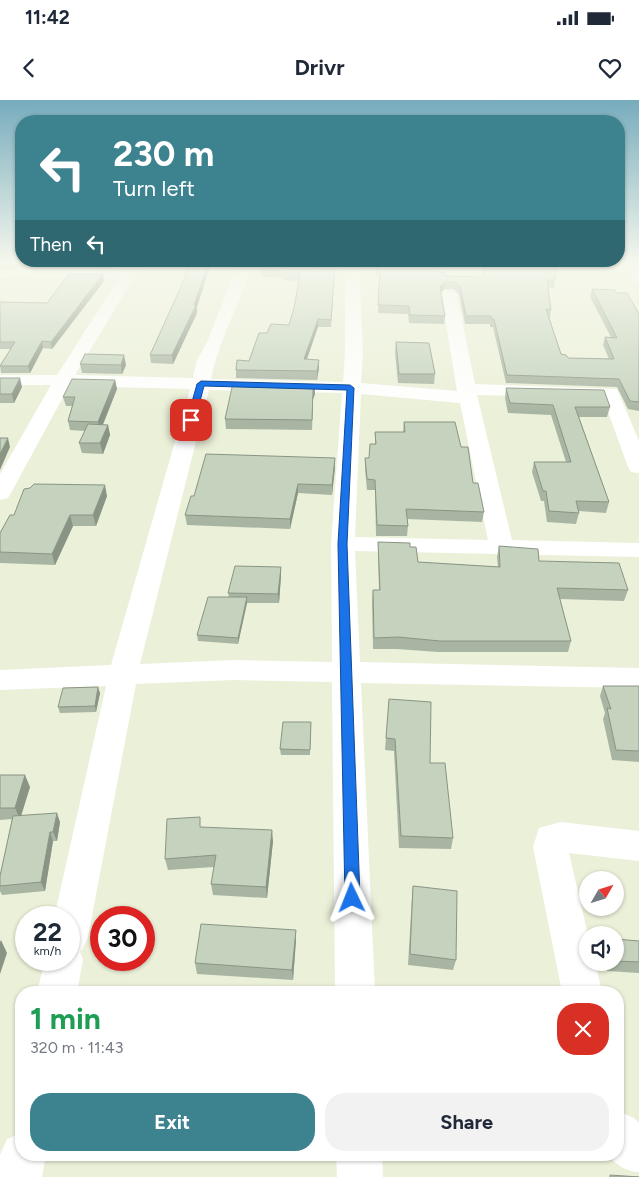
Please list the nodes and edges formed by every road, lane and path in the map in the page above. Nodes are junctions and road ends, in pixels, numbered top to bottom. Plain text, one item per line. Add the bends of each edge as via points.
1 (104, 314) edge
2 (226, 314) edge
3 (353, 314) edge
4 (453, 314) edge
5 (0, 380) edge
6 (64, 380) junction
7 (201, 384) junction
8 (350, 388) junction
9 (467, 393) junction
10 (639, 467) edge
11 (0, 494) edge
12 (342, 544) junction
13 (501, 547) junction
14 (639, 550) edge
15 (346, 671) junction
16 (123, 675) junction
17 (639, 678) edge
18 (0, 680) edge
19 (639, 846) edge
20 (76, 906) edge
21 (62, 971) edge
22 (58, 986) edge
23 (355, 986) edge
24 (581, 986) edge
25 (624, 1139) edge
26 (639, 1150) edge
27 (22, 1161) edge
28 (359, 1161) edge
29 (19, 1177) edge
30 (360, 1177) edge

1 - 6 street
2 - 7 street via 206,360
3 - 8 street via 354,353
4 - 9 street
5 - 6 street
6 - 7 street
6 - 11 street
7 - 8 street
7 - 16 street
8 - 9 street
8 - 12 street
9 - 10 street via 610,393
9 - 13 street
12 - 13 street
12 - 15 street
13 - 14 street
15 - 16 street via 234,670
15 - 17 street
15 - 23 street
16 - 18 street
16 - 20 street
19 - 24 street via 561,837 551,839 550,847
21 - 22 street
25 - 26 street
27 - 29 street
28 - 30 street

